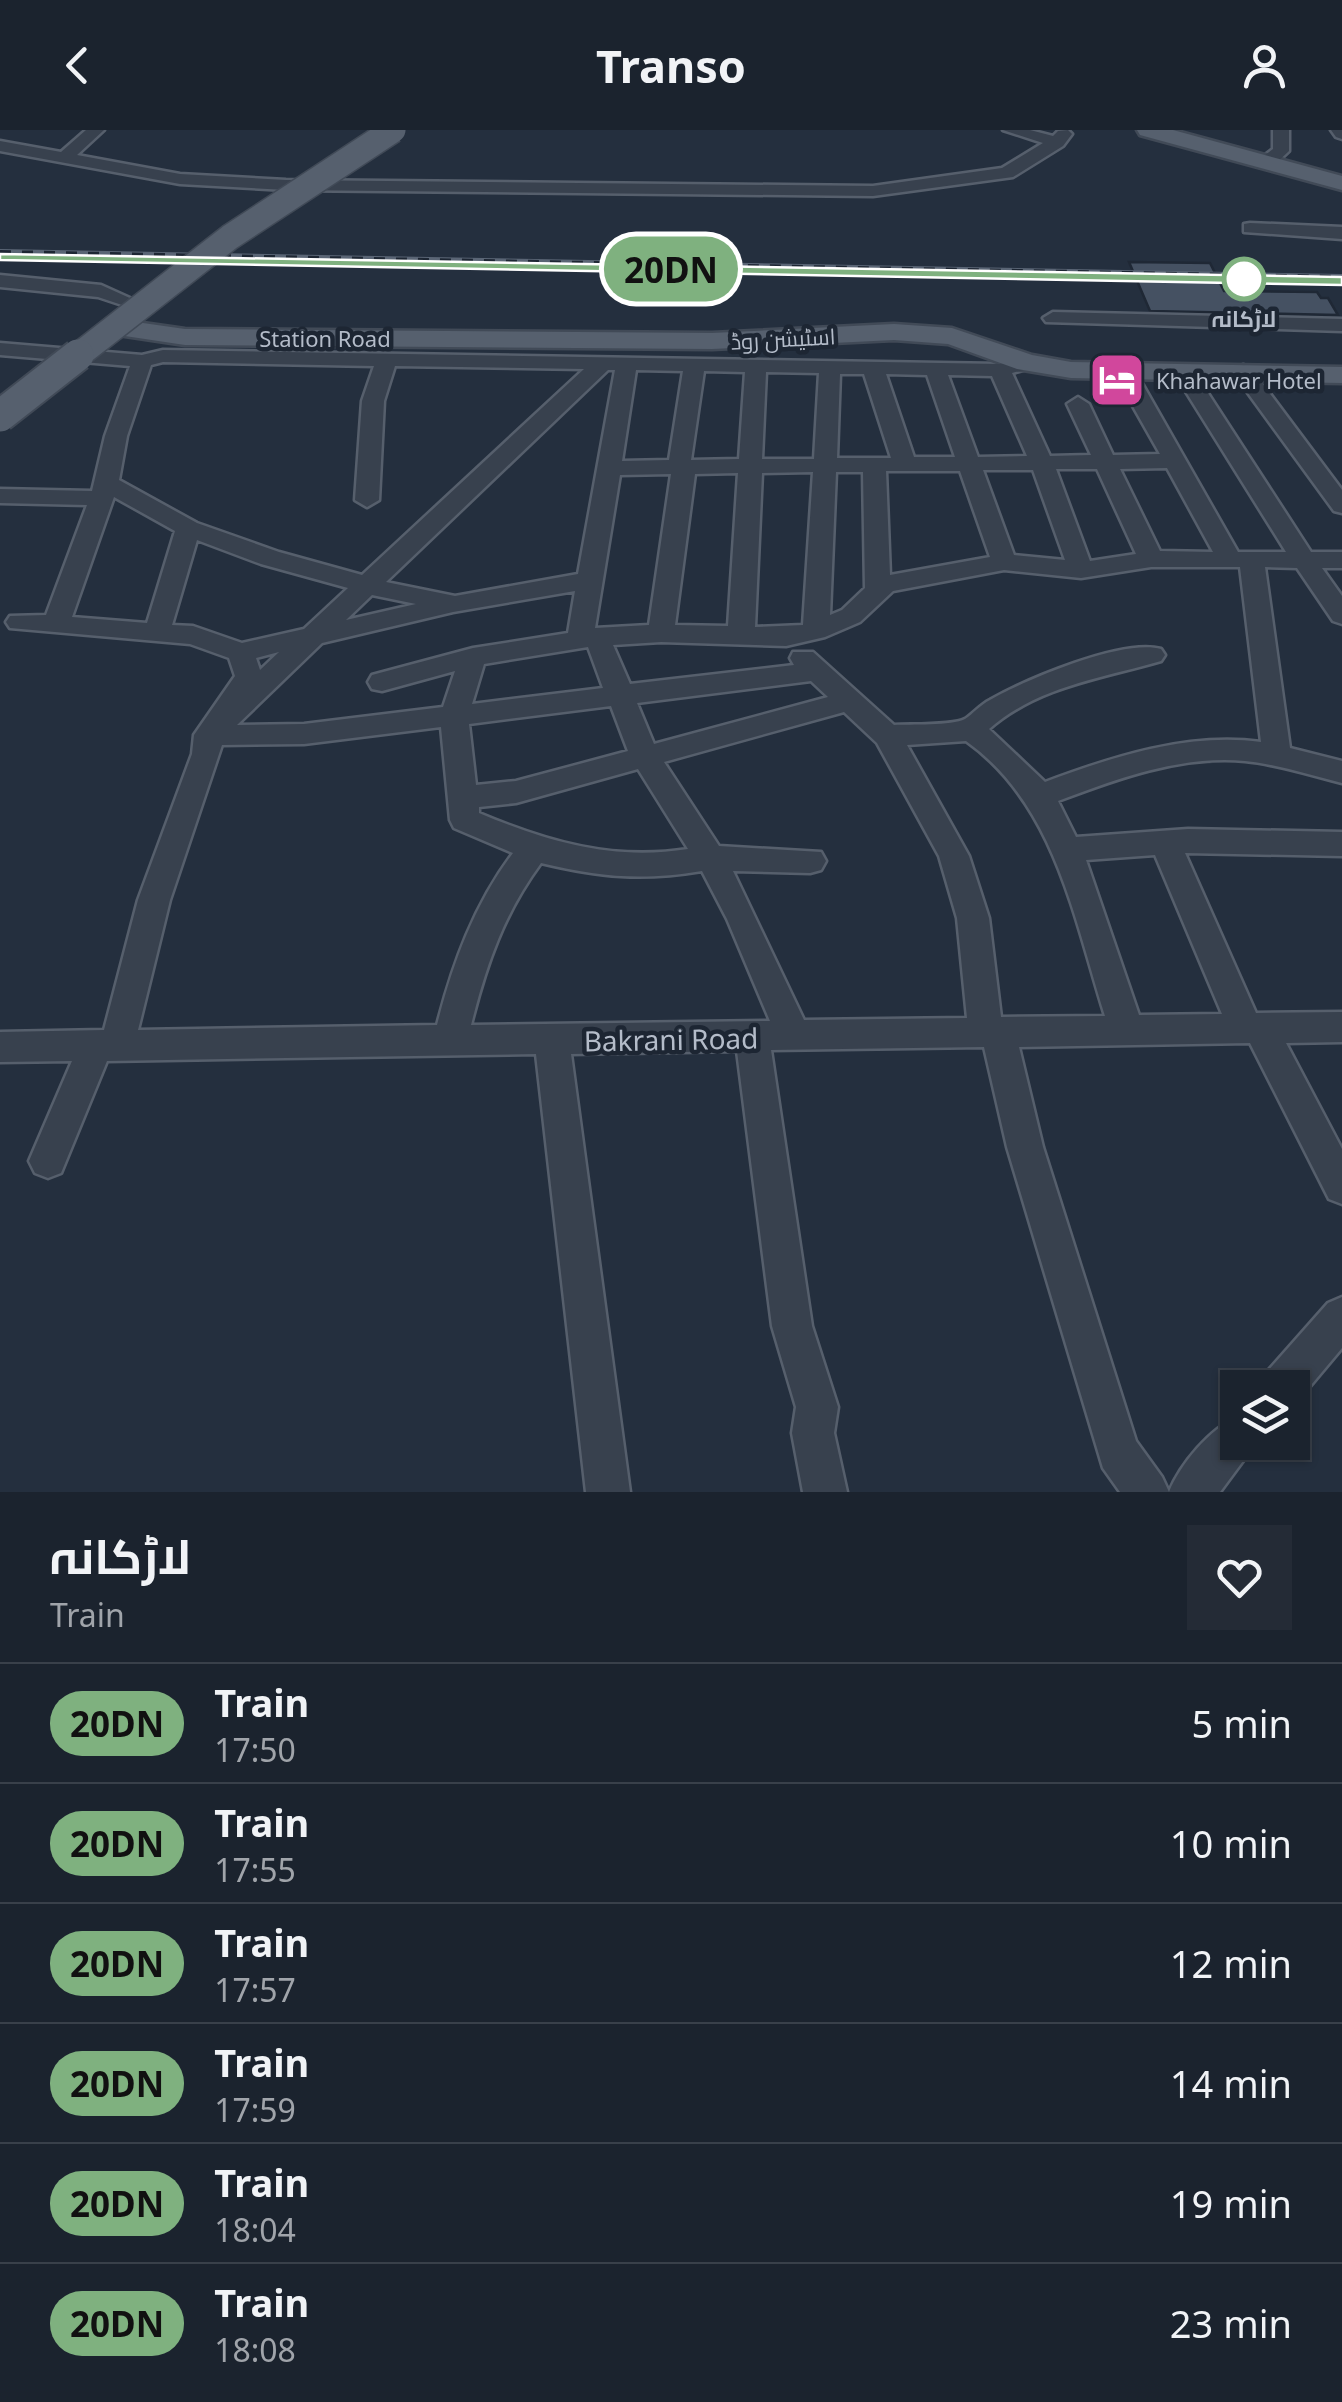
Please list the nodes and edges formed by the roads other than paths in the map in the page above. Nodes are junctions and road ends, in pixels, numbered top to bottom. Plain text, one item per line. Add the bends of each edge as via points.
1 (96, 130) edge
2 (393, 130) edge
3 (1012, 130) edge
4 (1148, 130) edge
5 (1281, 130) edge
6 (1062, 136) edge
7 (0, 146) edge
8 (66, 156) junction
9 (1266, 163) junction
10 (1342, 183) edge
11 (1250, 228) dead end
12 (1342, 232) edge
13 (0, 281) edge
14 (122, 299) dead end
15 (1054, 318) dead end
16 (1342, 325) edge
17 (115, 327) junction
18 (952, 336) junction
19 (535, 340) joint
20 (0, 349) edge
21 (386, 360) junction
22 (142, 361) junction
23 (615, 363) junction
24 (694, 365) junction
25 (756, 366) junction
26 (830, 367) junction
27 (1014, 367) junction
28 (873, 368) junction
29 (947, 369) junction
30 (1124, 370) junction
31 (1184, 371) junction
32 (1244, 371) junction
33 (1342, 372) edge
34 (1078, 404) dead end
35 (0, 416) edge
36 (1040, 461) junction
37 (1106, 461) junction
38 (1175, 461) junction
39 (970, 463) junction
40 (825, 464) junction
41 (874, 464) junction
42 (905, 464) junction
43 (749, 466) junction
44 (681, 467) junction
45 (608, 468) junction
46 (104, 491) junction
47 (0, 496) edge
48 (367, 500) dead end
49 (1342, 506) edge
50 (188, 528) junction
51 (1151, 558) junction
52 (1240, 559) junction
53 (1306, 560) junction
54 (1342, 560) edge
55 (1004, 562) junction
56 (1081, 570) junction
57 (587, 581) junction
58 (367, 585) junction
59 (878, 591) junction
60 (455, 604) junction
61 (1342, 615) edge
62 (19, 622) dead end
63 (56, 624) junction
64 (816, 631) junction
65 (157, 632) junction
66 (662, 633) junction
67 (313, 636) junction
68 (786, 636) junction
69 (741, 637) junction
70 (588, 638) junction
71 (241, 652) junction
72 (1152, 654) dead end
73 (474, 657) junction
74 (818, 672) junction
75 (382, 682) dead end
76 (621, 695) junction
77 (851, 700) junction
78 (454, 716) junction
79 (971, 730) junction
80 (208, 735) junction
81 (888, 736) junction
82 (644, 756) junction
83 (1277, 758) junction
84 (1342, 772) edge
85 (1040, 796) junction
86 (465, 797) junction
87 (1165, 842) junction
88 (1342, 844) edge
89 (534, 849) junction
90 (1066, 849) junction
91 (710, 858) junction
92 (810, 860) dead end
93 (1342, 1027) edge
94 (1252, 1028) junction
95 (1126, 1029) junction
96 (992, 1032) junction
97 (794, 1036) junction
98 (752, 1037) junction
99 (450, 1042) junction
100 (552, 1042) junction
101 (107, 1045) junction
102 (0, 1046) edge
103 (48, 1162) dead end
104 (1342, 1186) edge
105 (1342, 1317) edge
106 (1296, 1370) edge
107 (1220, 1459) edge
108 (608, 1492) edge
109 (825, 1492) edge
110 (1147, 1492) edge
111 (1191, 1492) edge

1 - 8 street
2 - 17 main road, bridge via 230,237
3 - 6 street
4 - 9 main road
5 - 9 street via 1281,151
6 - 8 street via 1007,174 872,191 286,185 180,179
7 - 8 street
9 - 10 main road
11 - 12 street
13 - 14 street
15 - 16 street
17 - 19 main road, Station Road via 185,337
17 - 35 main road, bridge
18 - 19 main road, اسٹیشن روڈ
18 - 27 main road, اسٹیشن روڈ
18 - 29 street
20 - 22 street
21 - 22 street
21 - 23 street
21 - 48 street via 373,401
22 - 46 street
23 - 24 street
23 - 45 street
23 - 58 street
24 - 25 street
24 - 44 street
25 - 26 street
25 - 43 street
26 - 28 street
26 - 40 street
27 - 29 street
27 - 30 main road, اسٹیشن روڈ
27 - 33 main road, اسٹیشن روڈ
27 - 36 street
28 - 29 street
28 - 42 street
29 - 39 street
30 - 31 main road, اسٹیشن روڈ
30 - 38 street
31 - 32 main road, اسٹیشن روڈ
31 - 53 street
32 - 33 main road, اسٹیشن روڈ
32 - 49 street
34 - 37 street
36 - 37 street
36 - 39 street
36 - 56 street
37 - 38 street
37 - 51 street
38 - 52 street
39 - 42 street
39 - 55 street
40 - 41 street
40 - 43 street
40 - 64 street
41 - 42 street
41 - 59 street
43 - 44 street
43 - 69 street
44 - 45 street
44 - 66 street
45 - 57 street
46 - 47 street
46 - 50 street
46 - 63 street
50 - 58 street
50 - 65 street
51 - 52 street
51 - 56 street
52 - 53 street
52 - 83 street
53 - 54 street
53 - 61 street
55 - 56 street
55 - 59 street via 899,580
57 - 60 street
57 - 70 street
58 - 60 street
58 - 67 street
59 - 64 street via 850,616
60 - 67 street
62 - 63 street
63 - 65 street
64 - 68 street
65 - 71 street via 193,635
66 - 69 street
66 - 70 street
67 - 71 street
67 - 80 street
68 - 69 street
68 - 74 street
70 - 73 street
70 - 76 street
71 - 80 street via 249,676
72 - 79 street via 1064,674 989,710
73 - 75 street
73 - 78 street
74 - 76 street
74 - 77 street
76 - 78 street
76 - 82 street
77 - 81 street
77 - 82 street
78 - 80 street via 304,734
78 - 86 street
79 - 81 street
79 - 85 street
80 - 101 street
81 - 96 street via 954,856
82 - 86 street via 516,792
82 - 91 street
83 - 84 street
83 - 85 street via 1240,750 1196,752
85 - 90 street
86 - 89 street via 465,820
87 - 88 street
87 - 90 street
87 - 94 street
89 - 91 street via 650,867
89 - 99 street via 497,896 469,961
90 - 95 street
91 - 92 street
91 - 97 street
93 - 94 street, Bakrani Road
94 - 95 street, Bakrani Road
94 - 104 street
95 - 96 street, Bakrani Road
96 - 97 street, Bakrani Road
96 - 110 street via 1118,1452
97 - 98 street, Bakrani Road
98 - 100 street, Bakrani Road
98 - 109 street via 792,1326 816,1406 813,1432
99 - 100 street, Bakrani Road
99 - 101 street, Bakrani Road
100 - 108 street
101 - 102 street, Bakrani Road
101 - 103 street
105 - 106 street
107 - 111 street

